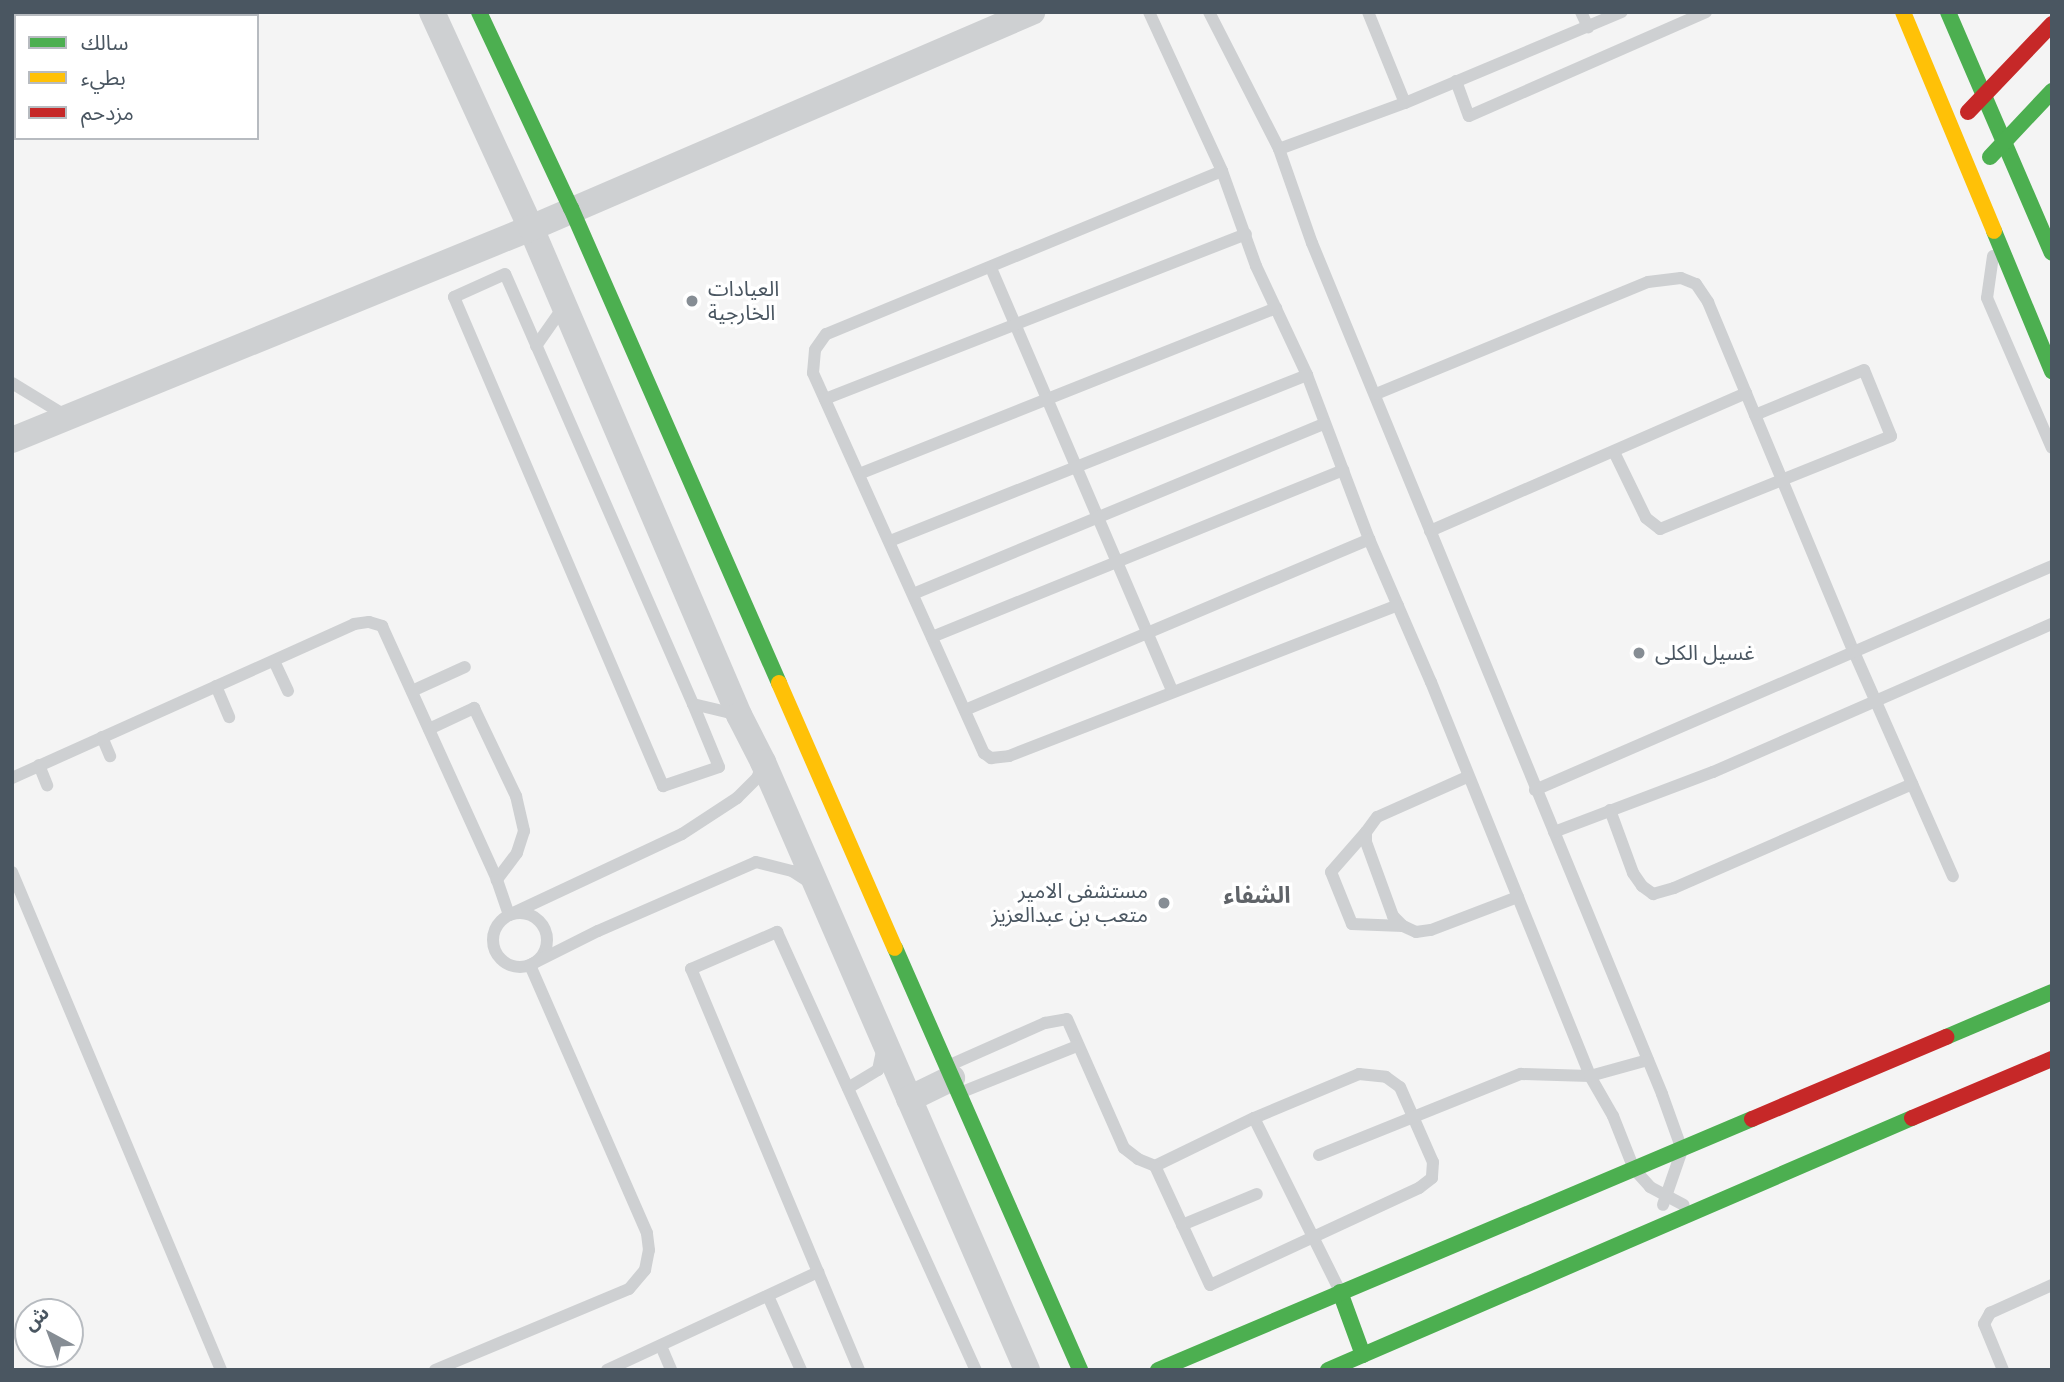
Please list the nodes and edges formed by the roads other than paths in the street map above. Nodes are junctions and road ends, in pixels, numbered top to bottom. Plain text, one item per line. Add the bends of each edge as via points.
1 (432, 12) edge
2 (479, 12) edge
3 (1032, 12) edge
4 (1149, 12) edge
5 (1209, 12) edge
6 (1368, 12) edge
7 (1581, 12) edge
8 (1622, 12) edge
9 (1706, 12) edge
10 (1903, 12) edge
11 (1948, 12) edge
12 (2052, 24) edge
13 (1588, 27) junction
14 (1456, 81) junction
15 (2052, 91) edge
16 (1984, 96) junction
17 (1405, 103) junction
18 (1951, 130) junction
19 (2004, 142) junction
20 (1279, 149) junction
21 (1222, 171) junction
22 (1970, 178) junction
23 (571, 208) junction
24 (531, 228) junction
25 (1246, 234) junction
26 (1995, 239) junction
27 (2052, 253) edge
28 (991, 268) junction
29 (564, 305) junction
30 (1276, 308) junction
31 (1016, 325) junction
32 (536, 346) junction
33 (2052, 371) edge
34 (1307, 375) junction
35 (12, 383) edge
36 (1746, 393) junction
37 (1376, 394) junction
38 (825, 399) junction
39 (1048, 400) junction
40 (1755, 415) junction
41 (68, 417) junction
42 (1324, 424) junction
43 (12, 440) edge
44 (2052, 448) edge
45 (1614, 452) junction
46 (1076, 467) junction
47 (1343, 470) junction
48 (859, 474) junction
49 (1783, 481) junction
50 (1097, 517) junction
51 (1430, 531) junction
52 (1369, 539) junction
53 (890, 541) junction
54 (1117, 562) junction
55 (2052, 566) edge
56 (913, 594) junction
57 (1398, 605) junction
58 (2052, 624) edge
59 (1147, 634) junction
60 (932, 637) junction
61 (1854, 652) junction
62 (274, 661) junction
63 (465, 667) dead end
64 (216, 686) junction
65 (288, 691) dead end
66 (412, 691) junction
67 (1171, 691) junction
68 (1875, 701) junction
69 (693, 704) junction
70 (965, 709) junction
71 (739, 715) junction
72 (229, 717) dead end
73 (429, 729) junction
74 (102, 737) junction
75 (110, 756) dead end
76 (763, 762) junction
77 (39, 765) junction
78 (1467, 777) junction
79 (12, 778) edge
80 (1912, 784) junction
81 (47, 785) dead end
82 (1535, 790) junction
83 (1610, 810) junction
84 (1366, 832) junction
85 (1554, 832) junction
86 (12, 872) edge
87 (1953, 876) dead end
88 (497, 880) junction
89 (818, 888) junction
90 (1518, 897) junction
91 (509, 915) junction
92 (1403, 926) junction
93 (530, 965) junction
94 (2052, 992) edge
95 (884, 1040) junction
96 (1077, 1046) junction
97 (2052, 1059) edge
98 (1648, 1060) junction
99 (1590, 1076) junction
100 (953, 1079) junction
101 (848, 1088) junction
102 (909, 1099) junction
103 (1414, 1115) junction
104 (1254, 1118) junction
105 (1682, 1150) junction
106 (1319, 1154) dead end
107 (1156, 1166) junction
108 (1634, 1169) junction
109 (1257, 1194) dead end
110 (1666, 1198) junction
111 (1694, 1210) junction
112 (1182, 1225) junction
113 (1651, 1229) junction
114 (1312, 1236) junction
115 (818, 1272) junction
116 (2052, 1285) edge
117 (1340, 1292) junction
118 (768, 1296) junction
119 (661, 1346) junction
120 (1363, 1355) junction
121 (221, 1370) edge
122 (435, 1370) edge
123 (607, 1370) edge
124 (671, 1370) edge
125 (801, 1370) edge
126 (859, 1370) edge
127 (976, 1370) edge
128 (1027, 1370) edge
129 (1080, 1370) edge
130 (1158, 1370) edge
131 (1328, 1370) edge
132 (2003, 1370) edge

1 - 24 street
2 - 23 street
3 - 23 street
4 - 21 lane
5 - 20 lane
6 - 17 lane
7 - 13 lane
8 - 13 lane
9 - 14 lane via 1469,116
10 - 18 street
11 - 16 street
12 - 16 street
13 - 14 lane
14 - 17 lane
15 - 19 street
16 - 18 street
16 - 19 street
17 - 20 lane
18 - 22 street
19 - 22 street
19 - 27 street
20 - 37 lane via 1312,243
21 - 25 lane
21 - 28 lane
22 - 26 street
23 - 24 street
23 - 100 street
24 - 29 street
24 - 41 street
25 - 30 lane
25 - 31 lane
26 - 33 street
26 - 44 lane via 1987,298
28 - 31 lane
28 - 38 lane via 826,334 815,350 813,373
29 - 32 lane
29 - 71 street
30 - 34 lane
30 - 39 lane
31 - 38 lane
31 - 39 lane
32 - 69 lane
32 - 69 lane via 505,274 454,297 663,786 719,767
34 - 42 lane
34 - 46 lane
35 - 41 lane
36 - 37 lane via 1708,302 1696,284 1681,278 1648,282
36 - 40 lane
36 - 45 lane
37 - 51 lane
38 - 48 lane
39 - 46 lane
39 - 48 lane
40 - 49 lane
40 - 49 lane via 1864,370 1891,436
41 - 43 street
42 - 47 lane
42 - 50 lane
45 - 49 lane via 1646,518 1660,529
45 - 51 lane
46 - 50 lane
46 - 53 lane
47 - 52 lane
47 - 54 lane
48 - 53 lane
49 - 61 lane
50 - 54 lane
50 - 56 lane
51 - 82 lane
52 - 57 lane
52 - 59 lane
53 - 56 lane
54 - 59 lane
54 - 60 lane
55 - 61 lane
56 - 60 lane
57 - 67 lane
57 - 78 lane
58 - 68 lane
59 - 67 lane
59 - 70 lane
60 - 70 lane
61 - 68 lane
61 - 82 lane
62 - 64 lane
62 - 65 lane
62 - 66 lane via 354,624 369,622 382,626
63 - 66 lane
64 - 72 lane
64 - 74 lane
66 - 73 lane
67 - 70 lane via 999,758 984,753
68 - 80 lane
68 - 83 lane via 1713,772
69 - 71 lane
71 - 76 street
73 - 88 lane
73 - 88 lane via 474,708 516,796 524,831 517,853
74 - 75 lane
74 - 77 lane
76 - 89 street
76 - 91 lane via 757,778 737,798 682,834
77 - 79 lane
77 - 81 lane
78 - 84 lane via 1377,817
78 - 90 lane
80 - 83 lane via 1653,894 1633,873
80 - 87 lane
82 - 85 lane
83 - 85 lane
84 - 92 lane via 1393,916
84 - 92 lane via 1331,872 1352,924
85 - 98 lane
86 - 121 lane
88 - 91 lane
89 - 93 lane via 792,871 757,862
89 - 95 street
90 - 92 lane via 1431,930 1416,932
90 - 99 lane
91 - 93 lane via 495,930 494,949 505,963
91 - 93 lane via 535,918 546,932 546,948
93 - 122 lane via 647,1233 645,1270 629,1289
94 - 105 street
95 - 101 lane via 878,1070
95 - 102 street
96 - 100 lane
96 - 100 lane via 1067,1019 1059,1018
96 - 107 lane via 1124,1148
97 - 111 street
98 - 99 lane
98 - 105 lane
99 - 103 lane via 1521,1074
99 - 108 lane
100 - 102 street
100 - 129 street
101 - 115 lane via 777,932 691,969
101 - 127 lane
102 - 128 street
103 - 104 lane via 1401,1087 1386,1077 1359,1074
103 - 106 lane
103 - 114 lane via 1433,1162 1432,1178
104 - 107 lane
104 - 114 lane
105 - 108 street
105 - 110 lane
107 - 112 lane
108 - 110 lane
108 - 117 street
109 - 112 lane
110 - 111 lane
110 - 113 lane
111 - 113 street
112 - 114 lane via 1210,1285
113 - 120 street
114 - 117 lane
115 - 118 lane
115 - 126 lane
116 - 132 lane via 1990,1313 1984,1324
117 - 120 street
117 - 130 street
118 - 119 lane
118 - 125 lane
119 - 123 lane
119 - 124 lane
120 - 131 street

